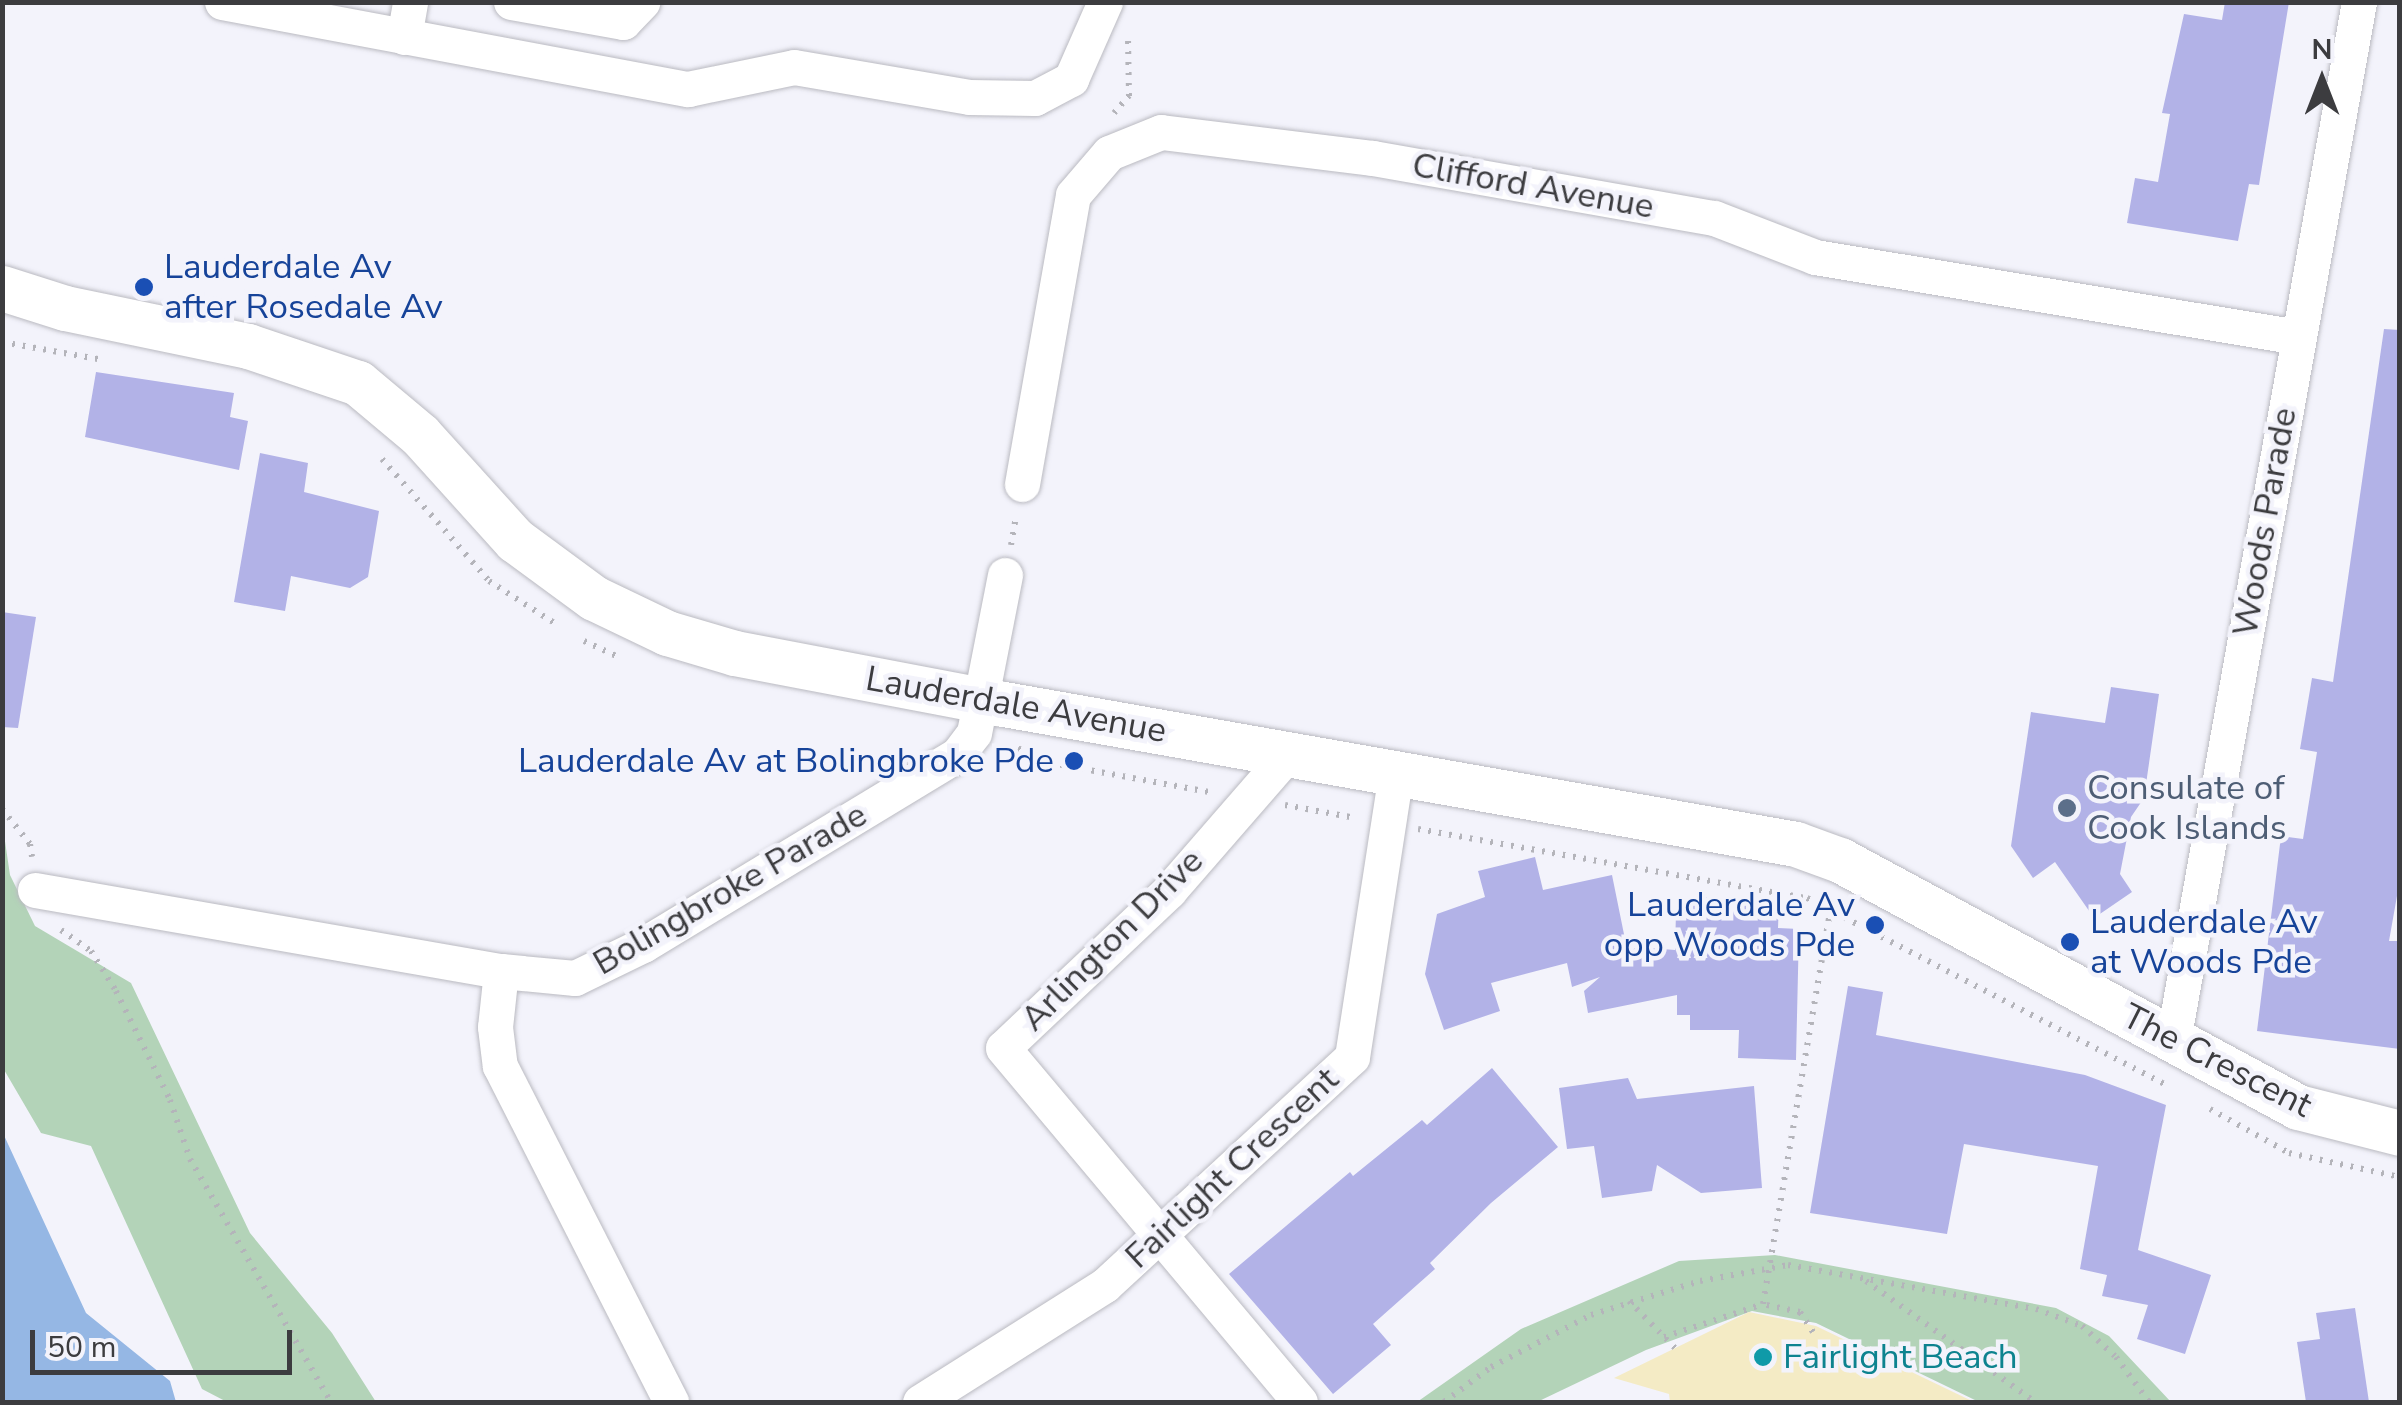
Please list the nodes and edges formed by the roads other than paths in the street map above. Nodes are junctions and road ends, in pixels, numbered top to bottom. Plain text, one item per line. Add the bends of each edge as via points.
1 (222, 2) edge
2 (511, 2) edge
3 (642, 2) edge
4 (2359, 2) edge
5 (1116, 16) edge
6 (407, 20) edge
7 (2, 288) edge
8 (2298, 337) junction
9 (1022, 484) road end
10 (1006, 575) road end
11 (982, 700) junction
12 (1288, 754) junction
13 (1396, 772) junction
14 (35, 890) road end
15 (501, 971) junction
16 (2094, 999) joint
17 (2173, 1042) junction
18 (2400, 1133) edge
19 (1158, 1234) junction
20 (671, 1402) edge
21 (920, 1402) edge
22 (1300, 1402) edge

1 - 6 street
2 - 3 street via 623,22
4 - 8 street, Woods Parade
5 - 6 street via 1071,80 1035,98 969,97 794,66 688,89
7 - 11 main road, Lauderdale Avenue via 64,308 248,346 358,383 420,435 515,540 634,620 736,653
8 - 9 street, Clifford Avenue via 1815,257 1714,218 1373,158 1161,132 1109,153 1073,195
8 - 17 street, Woods Parade
10 - 11 street, Bolingbroke Parade
11 - 12 main road, Lauderdale Avenue
11 - 15 street, Bolingbroke Parade via 974,733 958,754 643,945 575,978
12 - 13 main road, Lauderdale Avenue
12 - 19 street, Arlington Drive via 1169,890 1003,1048
13 - 16 main road, Lauderdale Avenue via 1796,844 1840,860
13 - 19 street, Fairlight Crescent via 1352,1057
14 - 15 street, Bolingbroke Parade
15 - 20 street via 495,1028 500,1066
16 - 17 main road, The Crescent
17 - 18 main road, The Crescent via 2298,1107
19 - 21 street, Fairlight Crescent via 1104,1285
19 - 22 street, Arlington Drive

